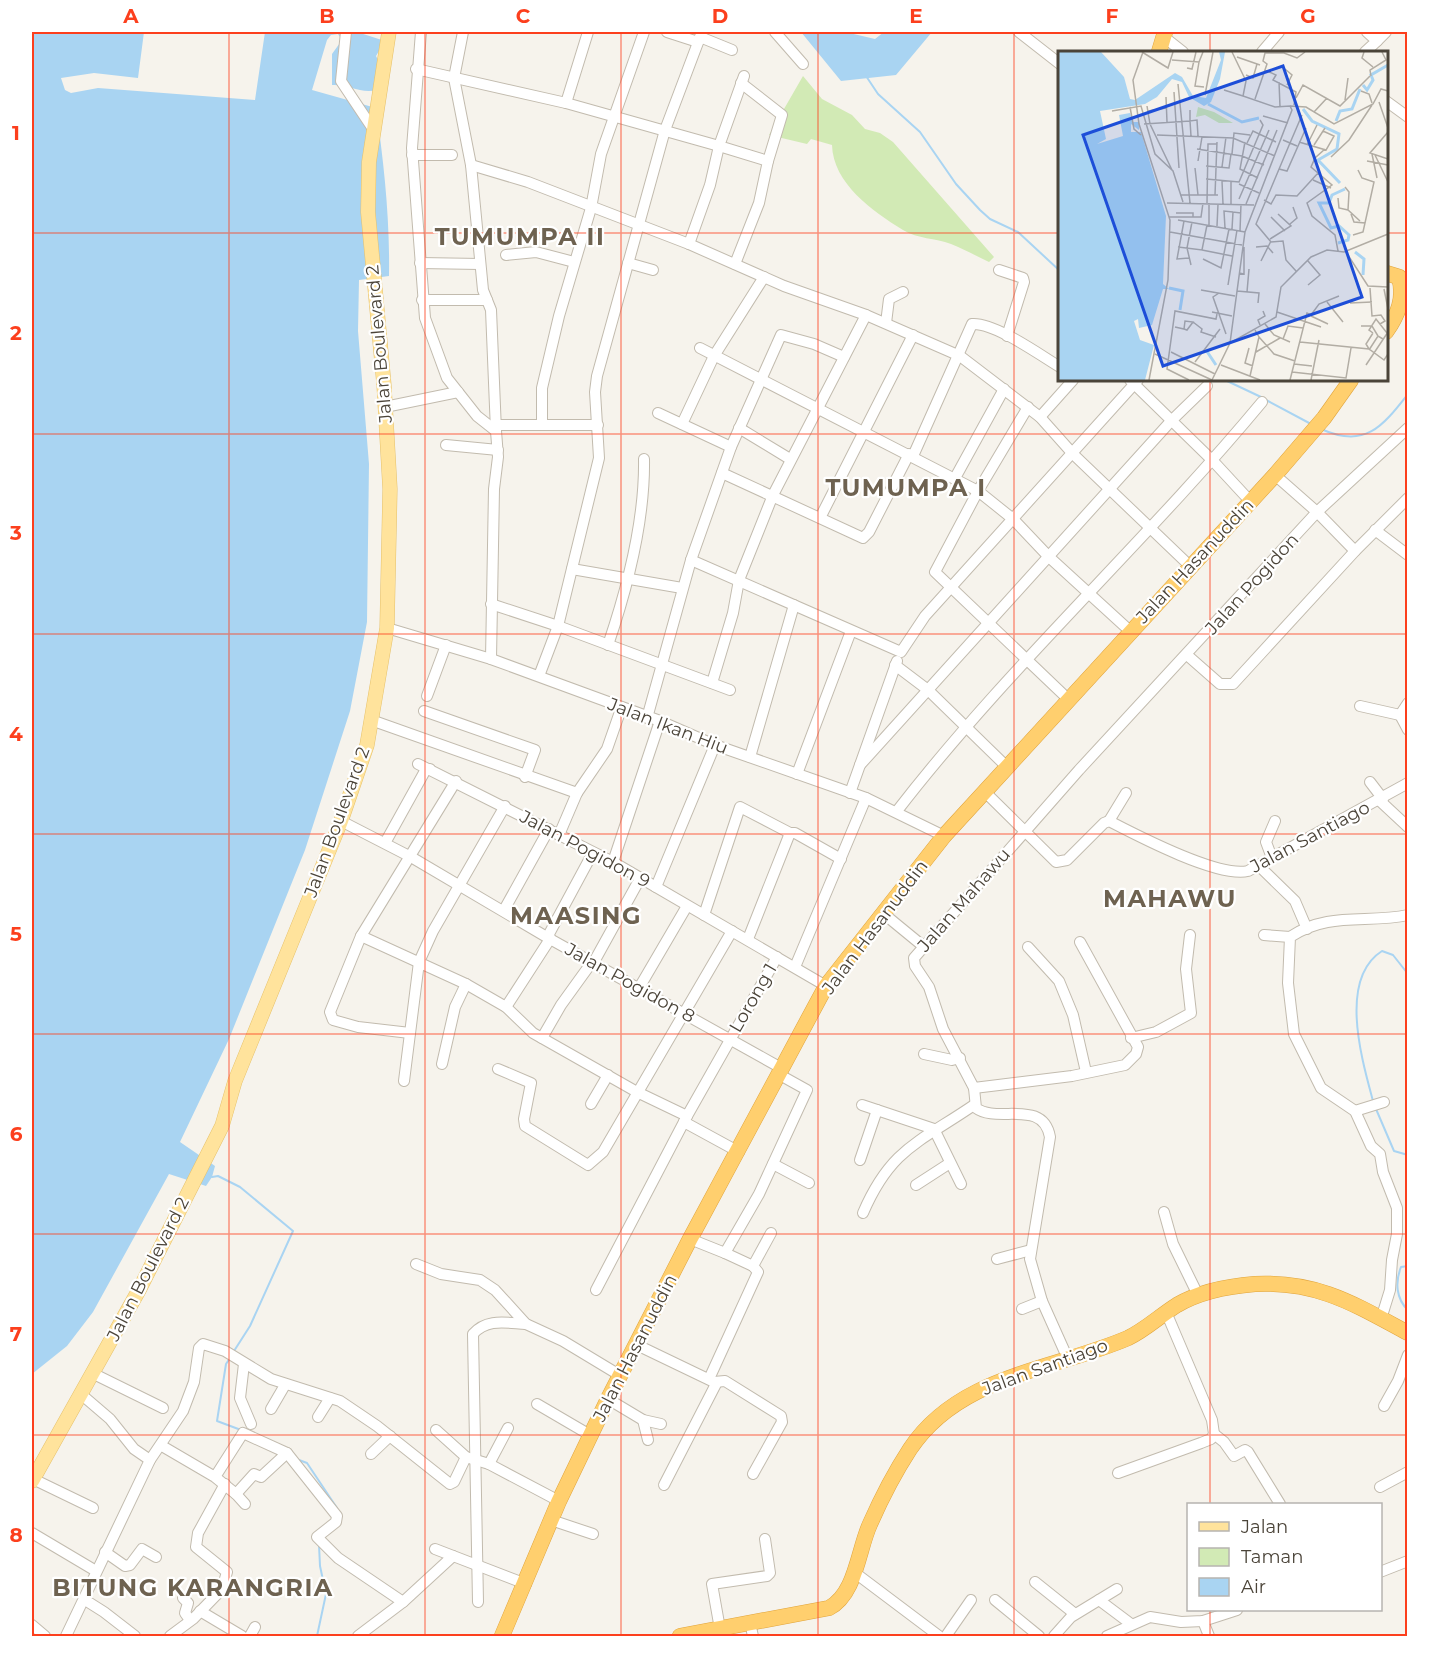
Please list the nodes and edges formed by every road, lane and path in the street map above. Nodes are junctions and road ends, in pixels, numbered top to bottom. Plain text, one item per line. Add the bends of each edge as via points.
1 (346, 32) edge
2 (389, 32) edge
3 (421, 32) edge
4 (463, 32) edge
5 (588, 32) edge
6 (644, 32) edge
7 (667, 32) edge
8 (775, 32) edge
9 (1019, 32) edge
10 (1279, 32) edge
11 (1367, 32) edge
12 (1386, 32) edge
13 (1164, 34) edge
14 (700, 37) edge
15 (1377, 41) junction
16 (732, 50) dead end
17 (1159, 51) edge
18 (1182, 51) edge
19 (1263, 51) edge
20 (1366, 51) edge
21 (1058, 63) edge
22 (803, 64) dead end
23 (416, 69) junction
24 (454, 78) junction
25 (567, 103) junction
26 (1388, 103) edge
27 (613, 116) junction
28 (1407, 117) edge
29 (374, 123) junction
30 (665, 130) junction
31 (718, 146) junction
32 (412, 155) junction
33 (452, 155) dead end
34 (768, 161) junction
35 (471, 165) junction
36 (591, 208) junction
37 (638, 225) junction
38 (689, 244) junction
39 (506, 255) dead end
40 (573, 262) junction
41 (420, 263) junction
42 (628, 263) junction
43 (480, 264) junction
44 (735, 264) junction
45 (653, 270) dead end
46 (999, 270) dead end
47 (1398, 275) edge
48 (764, 277) junction
49 (903, 292) dead end
50 (422, 300) junction
51 (487, 300) junction
52 (866, 315) junction
53 (886, 323) junction
54 (1388, 328) edge
55 (913, 334) junction
56 (1007, 336) junction
57 (700, 348) dead end
58 (714, 356) junction
59 (960, 356) junction
60 (844, 357) junction
61 (1058, 366) edge
62 (759, 380) junction
63 (1072, 381) edge
64 (1134, 381) edge
65 (1349, 381) edge
66 (1207, 386) dead end
67 (1004, 389) junction
68 (458, 392) junction
69 (1262, 402) dead end
70 (817, 406) junction
71 (385, 407) junction
72 (1028, 407) junction
73 (658, 413) dead end
74 (1040, 417) junction
75 (1172, 421) junction
76 (682, 424) junction
77 (542, 425) junction
78 (598, 425) junction
79 (496, 428) junction
80 (739, 428) junction
81 (1407, 428) edge
82 (862, 431) junction
83 (1402, 440) edge
84 (446, 445) dead end
85 (731, 447) junction
86 (498, 450) junction
87 (1073, 454) junction
88 (911, 455) junction
89 (644, 459) dead end
90 (790, 459) junction
91 (1213, 460) junction
92 (722, 473) junction
93 (1275, 475) junction
94 (955, 478) junction
95 (1110, 489) junction
96 (978, 491) junction
97 (773, 495) junction
98 (1407, 498) edge
99 (1250, 501) junction
100 (1317, 512) junction
101 (820, 518) junction
102 (1013, 519) junction
103 (1149, 526) junction
104 (1375, 530) junction
105 (1355, 551) junction
106 (1407, 555) edge
107 (1049, 557) junction
108 (691, 560) junction
109 (1191, 567) junction
110 (572, 569) junction
111 (627, 578) junction
112 (739, 580) junction
113 (682, 588) junction
114 (951, 589) junction
115 (1088, 593) junction
116 (491, 604) junction
117 (794, 605) junction
118 (989, 625) junction
119 (558, 626) junction
120 (387, 627) junction
121 (851, 631) junction
122 (1130, 631) junction
123 (446, 645) junction
124 (608, 645) junction
125 (901, 652) junction
126 (1187, 655) junction
127 (491, 659) junction
128 (1026, 661) junction
129 (895, 665) junction
130 (662, 666) junction
131 (539, 676) junction
132 (712, 683) junction
133 (730, 690) dead end
134 (928, 690) junction
135 (427, 696) dead end
136 (1068, 699) junction
137 (1407, 703) edge
138 (1360, 706) dead end
139 (621, 709) junction
140 (424, 711) dead end
141 (1400, 715) junction
142 (647, 718) junction
143 (371, 720) junction
144 (660, 721) junction
145 (965, 729) junction
146 (1407, 730) edge
147 (715, 745) junction
148 (750, 757) junction
149 (418, 764) dead end
150 (860, 765) junction
151 (1006, 766) junction
152 (430, 769) junction
153 (797, 774) junction
154 (525, 777) junction
155 (456, 781) junction
156 (1370, 782) dead end
157 (1407, 783) edge
158 (984, 791) junction
159 (850, 792) junction
160 (577, 793) junction
161 (1126, 793) dead end
162 (866, 798) junction
163 (1381, 800) junction
164 (505, 806) junction
165 (897, 811) junction
166 (1275, 820) dead end
167 (341, 821) junction
168 (1109, 821) junction
169 (1407, 827) edge
170 (549, 829) junction
171 (1024, 831) junction
172 (790, 834) junction
173 (559, 835) junction
174 (944, 836) junction
175 (385, 843) junction
176 (597, 856) junction
177 (411, 857) junction
178 (1272, 858) junction
179 (841, 859) junction
180 (612, 862) junction
181 (1258, 865) junction
182 (643, 880) junction
183 (460, 885) junction
184 (656, 887) junction
185 (687, 906) junction
186 (504, 910) junction
187 (884, 914) junction
188 (704, 915) junction
189 (1407, 915) edge
190 (1307, 929) junction
191 (732, 931) junction
192 (1190, 935) dead end
193 (1264, 935) dead end
194 (361, 936) junction
195 (1290, 937) junction
196 (550, 939) junction
197 (748, 939) junction
198 (1080, 942) dead end
199 (924, 946) junction
200 (1028, 946) dead end
201 (777, 957) junction
202 (419, 962) junction
203 (594, 963) junction
204 (795, 967) junction
205 (466, 984) junction
206 (826, 986) junction
207 (639, 988) junction
208 (506, 1008) junction
209 (685, 1014) junction
210 (410, 1033) junction
211 (542, 1038) junction
212 (1131, 1038) junction
213 (729, 1039) junction
214 (924, 1054) dead end
215 (960, 1058) junction
216 (442, 1064) dead end
217 (498, 1069) dead end
218 (781, 1072) junction
219 (1086, 1072) junction
220 (608, 1075) junction
221 (404, 1081) dead end
222 (974, 1089) junction
223 (637, 1092) junction
224 (591, 1104) dead end
225 (1378, 1104) dead end
226 (974, 1105) junction
227 (862, 1106) dead end
228 (877, 1110) junction
229 (1355, 1110) junction
230 (686, 1119) junction
231 (934, 1129) junction
232 (739, 1152) junction
233 (860, 1160) dead end
234 (950, 1163) junction
235 (773, 1164) junction
236 (809, 1183) dead end
237 (961, 1184) dead end
238 (916, 1185) dead end
239 (1164, 1212) dead end
240 (863, 1213) dead end
241 (771, 1233) dead end
242 (690, 1239) junction
243 (1031, 1250) junction
244 (725, 1253) junction
245 (997, 1259) dead end
246 (416, 1264) dead end
247 (753, 1266) junction
248 (596, 1290) dead end
249 (1198, 1295) junction
250 (1042, 1301) junction
251 (1022, 1309) dead end
252 (1166, 1312) junction
253 (1381, 1319) junction
254 (526, 1324) junction
255 (1407, 1333) edge
256 (637, 1345) junction
257 (1407, 1355) edge
258 (1068, 1359) junction
259 (242, 1362) junction
260 (94, 1374) junction
261 (621, 1376) junction
262 (713, 1381) junction
263 (285, 1385) junction
264 (82, 1395) junction
265 (330, 1398) junction
266 (608, 1399) junction
267 (537, 1404) dead end
268 (1383, 1406) dead end
269 (163, 1408) dead end
270 (271, 1409) dead end
271 (318, 1417) dead end
272 (643, 1420) junction
273 (251, 1424) dead end
274 (661, 1424) dead end
275 (508, 1428) dead end
276 (436, 1430) dead end
277 (1214, 1434) junction
278 (590, 1435) junction
279 (390, 1436) junction
280 (648, 1440) dead end
281 (162, 1446) junction
282 (287, 1453) junction
283 (371, 1454) dead end
284 (466, 1457) junction
285 (150, 1460) junction
286 (489, 1464) junction
287 (1407, 1472) edge
288 (1118, 1473) dead end
289 (753, 1474) dead end
290 (215, 1477) junction
291 (32, 1480) edge
292 (225, 1484) junction
293 (664, 1485) dead end
294 (1380, 1487) dead end
295 (236, 1494) junction
296 (559, 1501) junction
297 (1279, 1503) edge
298 (245, 1504) dead end
299 (93, 1508) dead end
300 (551, 1520) junction
301 (32, 1533) edge
302 (593, 1534) dead end
303 (765, 1539) dead end
304 (435, 1549) dead end
305 (105, 1552) junction
306 (453, 1556) junction
307 (156, 1557) dead end
308 (1407, 1562) edge
309 (1382, 1571) edge
310 (96, 1572) junction
311 (854, 1572) junction
312 (232, 1578) dead end
313 (1035, 1582) dead end
314 (526, 1584) junction
315 (222, 1589) junction
316 (1117, 1589) dead end
317 (183, 1598) dead end
318 (84, 1600) junction
319 (971, 1600) dead end
320 (995, 1600) dead end
321 (1100, 1600) junction
322 (403, 1602) junction
323 (478, 1602) dead end
324 (200, 1611) junction
325 (1234, 1611) edge
326 (1075, 1614) junction
327 (190, 1620) junction
328 (1203, 1621) junction
329 (1131, 1624) junction
330 (32, 1625) edge
331 (720, 1629) junction
332 (752, 1630) edge
333 (45, 1636) edge
334 (66, 1636) edge
335 (135, 1636) edge
336 (170, 1636) edge
337 (242, 1636) edge
338 (358, 1636) edge
339 (502, 1636) edge
340 (680, 1636) edge
341 (939, 1636) edge
342 (946, 1636) edge
343 (1038, 1636) edge
344 (1054, 1636) edge
345 (1107, 1636) edge
346 (1209, 1636) edge

1 - 29 street via 341,81
2 - 29 main road, Jalan Boulevard 2
3 - 23 street
4 - 24 street
5 - 25 street
6 - 27 street
7 - 14 street
8 - 22 street
9 - 21 street
10 - 19 street
11 - 15 street
12 - 15 street
13 - 17 highway
13 - 18 street
14 - 16 street
14 - 30 street
15 - 20 street
23 - 24 street
23 - 32 street
24 - 25 street
24 - 35 street
25 - 27 street
26 - 28 street
27 - 30 street
27 - 36 street
29 - 71 main road, Jalan Boulevard 2 via 368,212
30 - 31 street
30 - 37 street
31 - 34 street
31 - 34 street via 743,80 782,115
31 - 38 street via 710,185
32 - 33 street
32 - 41 street
34 - 44 street via 761,198
35 - 36 street via 528,182
35 - 43 street
36 - 37 street
36 - 40 street
37 - 38 street
37 - 42 street
38 - 44 street
39 - 40 street via 536,252
40 - 77 street via 542,388
41 - 43 street
41 - 50 street
42 - 45 street
42 - 78 street via 595,386
43 - 51 street
44 - 48 street
46 - 56 street via 1023,278 1024,282
47 - 54 highway via 1400,306
48 - 52 street
48 - 58 street
49 - 53 street via 889,299
50 - 51 street
50 - 68 street via 444,372
51 - 79 street via 493,329
52 - 53 street
52 - 60 street
53 - 55 street
55 - 59 street
55 - 82 street
56 - 59 street via 972,324
56 - 61 street
57 - 58 street
58 - 62 street
58 - 76 street
59 - 67 street
59 - 88 street
60 - 62 street via 781,335
60 - 70 street
62 - 70 street
62 - 80 street
63 - 74 street
64 - 75 street
64 - 87 street
65 - 93 highway, Jalan Hasanuddin via 1324,418
66 - 75 street
67 - 72 street
67 - 94 street
68 - 71 street
68 - 79 street via 482,422
69 - 91 street
70 - 82 street
70 - 90 street
71 - 120 main road, Jalan Boulevard 2 via 390,489
72 - 74 street
72 - 96 street
73 - 76 street
74 - 87 street
75 - 91 street
75 - 95 street
76 - 85 street
77 - 78 street
77 - 79 street
78 - 110 street via 599,458
79 - 86 street
80 - 85 street
80 - 90 street
81 - 83 street, Jalan Pogidon
82 - 88 street
82 - 101 street
83 - 100 street, Jalan Pogidon
84 - 86 street
85 - 92 street
86 - 116 street
87 - 95 street
87 - 102 street
88 - 94 street
88 - 101 street via 865,537
89 - 111 street via 644,490
90 - 97 street
91 - 99 street
91 - 103 street
92 - 97 street
92 - 108 street
93 - 99 highway, Jalan Hasanuddin
93 - 100 street
94 - 96 street
95 - 103 street
95 - 107 street
96 - 102 street
96 - 114 street via 935,569
97 - 101 street
97 - 112 street
98 - 104 street
99 - 109 highway, Jalan Hasanuddin
100 - 105 street
100 - 126 street, Jalan Pogidon
102 - 107 street
102 - 114 street
103 - 109 street
103 - 115 street
104 - 105 street
104 - 106 street
105 - 126 street via 1231,686 1218,683
107 - 115 street
107 - 118 street
108 - 112 street
108 - 113 street
109 - 122 highway, Jalan Hasanuddin
110 - 111 street
110 - 119 street
111 - 113 street
111 - 124 street
112 - 117 street
112 - 132 street
113 - 130 street
114 - 118 street
114 - 125 street via 925,616
115 - 122 street
115 - 128 street
116 - 119 street
116 - 127 street
117 - 121 street
117 - 148 street
118 - 128 street
118 - 134 street
119 - 124 street
119 - 131 street
120 - 123 street, Jalan Ikan Hiu
120 - 143 main road, Jalan Boulevard 2
121 - 125 street
121 - 153 street
122 - 136 highway, Jalan Hasanuddin
123 - 127 street, Jalan Ikan Hiu
123 - 135 street
124 - 130 street
125 - 129 street
126 - 171 street
127 - 131 street, Jalan Ikan Hiu
128 - 136 street
128 - 145 street
129 - 134 street
129 - 150 street
130 - 132 street
130 - 142 street
131 - 139 street, Jalan Ikan Hiu
132 - 133 street
134 - 145 street
134 - 150 street
136 - 151 highway, Jalan Hasanuddin
137 - 141 street
138 - 141 street
139 - 142 street, Jalan Ikan Hiu
139 - 160 street via 606,749
140 - 154 street via 535,750
141 - 146 street
142 - 144 street, Jalan Ikan Hiu
143 - 154 street
143 - 167 main road, Jalan Boulevard 2 via 367,745
144 - 147 street, Jalan Ikan Hiu
144 - 180 street
145 - 151 street
145 - 165 street
147 - 148 street, Jalan Ikan Hiu
147 - 184 street
148 - 153 street, Jalan Ikan Hiu
149 - 152 street, Jalan Pogidon 9
150 - 159 street
151 - 158 highway, Jalan Hasanuddin
152 - 155 street, Jalan Pogidon 9
152 - 175 street via 425,771
153 - 159 street, Jalan Ikan Hiu
154 - 160 street
155 - 164 street, Jalan Pogidon 9
155 - 177 street
156 - 163 street
157 - 163 street, Jalan Santiago
158 - 171 street
158 - 174 highway, Jalan Hasanuddin
159 - 162 street, Jalan Ikan Hiu
160 - 173 street
161 - 168 street
162 - 165 street, Jalan Ikan Hiu
162 - 179 street
163 - 169 street
163 - 178 street, Jalan Santiago
164 - 170 street, Jalan Pogidon 9
164 - 183 street
165 - 174 street, Jalan Ikan Hiu
166 - 178 street via 1266,842
167 - 175 street, Jalan Pogidon 8
167 - 260 main road, Jalan Boulevard 2 via 235,1081 222,1126
168 - 171 street via 1062,862 1055,861
168 - 181 street, Jalan Santiago via 1199,862 1237,872
170 - 173 street, Jalan Pogidon 9
170 - 186 street
171 - 199 street, Jalan Mahawu
172 - 179 street via 795,833
172 - 188 street via 740,807
172 - 197 street
173 - 176 street, Jalan Pogidon 9
174 - 187 highway, Jalan Hasanuddin
175 - 177 street, Jalan Pogidon 8
176 - 180 street, Jalan Pogidon 9
176 - 196 street via 590,858 549,934
177 - 183 street, Jalan Pogidon 8
177 - 194 street
178 - 181 street, Jalan Santiago
179 - 204 street
180 - 182 street, Jalan Pogidon 9
181 - 190 street via 1295,901
182 - 184 street, Jalan Pogidon 9
182 - 203 street via 637,884
183 - 186 street, Jalan Pogidon 8
183 - 202 street
184 - 185 street, Jalan Pogidon 9
185 - 188 street, Jalan Pogidon 9
185 - 207 street
186 - 196 street, Jalan Pogidon 8
187 - 199 street
187 - 206 highway, Jalan Hasanuddin
188 - 191 street, Jalan Pogidon 9
189 - 190 street via 1336,918
190 - 195 street
191 - 197 street, Jalan Pogidon 9
191 - 209 street
192 - 212 street via 1186,969 1191,1013 1156,1032
193 - 195 street
194 - 202 street
194 - 210 street via 330,1012 331,1018 358,1027
195 - 229 street via 1288,983 1294,1034 1321,1089
196 - 203 street, Jalan Pogidon 8
196 - 208 street
197 - 201 street, Jalan Pogidon 9
198 - 212 street
199 - 215 street, Jalan Mahawu via 914,964 929,987 940,1023
200 - 219 street via 1059,981 1073,1015
201 - 204 street, Jalan Pogidon 9
201 - 213 street, Lorong 1
202 - 205 street
202 - 210 street
203 - 207 street, Jalan Pogidon 8
203 - 211 street via 561,1005
204 - 206 street, Jalan Pogidon 9
205 - 208 street
205 - 216 street
206 - 218 highway, Jalan Hasanuddin
207 - 209 street, Jalan Pogidon 8
208 - 211 street
209 - 213 street, Jalan Pogidon 8
209 - 223 street
210 - 221 street
211 - 220 street
212 - 219 street via 1138,1050 1129,1062
213 - 218 street, Jalan Pogidon 8
213 - 230 street, Lorong 1
214 - 215 street
215 - 222 street, Jalan Mahawu
217 - 223 street via 531,1083 525,1126 588,1165 603,1152
218 - 232 highway, Jalan Hasanuddin
218 - 235 street, Jalan Pogidon 8 via 807,1090
219 - 222 street
220 - 223 street
220 - 224 street
222 - 226 street, Jalan Mahawu
223 - 230 street
225 - 229 street
226 - 231 street
226 - 243 street via 983,1112 1034,1117 1048,1127 1050,1137
227 - 228 street
228 - 231 street
228 - 233 street
229 - 253 street via 1371,1146 1380,1154 1397,1209 1390,1290
230 - 232 street
230 - 248 street, Lorong 1
231 - 234 street
231 - 240 street via 892,1162 876,1183
232 - 242 highway, Jalan Hasanuddin
234 - 237 street
234 - 238 street
235 - 236 street
235 - 244 street
239 - 249 street via 1173,1244
241 - 247 street
242 - 244 street
242 - 256 highway, Jalan Hasanuddin
243 - 245 street
243 - 250 street
244 - 247 street
246 - 254 street via 441,1274 480,1280 495,1290
247 - 262 street via 758,1270 756,1278
249 - 252 highway, Jalan Santiago
249 - 253 highway, Jalan Santiago via 1255,1284 1313,1288
250 - 251 street
250 - 258 street
252 - 258 highway, Jalan Santiago via 1128,1338
252 - 277 street
253 - 255 highway, Jalan Santiago
254 - 261 street
254 - 323 street via 493,1322 473,1334
256 - 261 highway, Jalan Hasanuddin
256 - 262 street
257 - 268 street
258 - 311 highway, Jalan Santiago via 983,1388 923,1433 910,1448 869,1526
259 - 263 street
259 - 273 street via 240,1398
259 - 281 street via 225,1351 201,1345 183,1411
260 - 264 main road, Jalan Boulevard 2
260 - 269 street
261 - 266 highway, Jalan Hasanuddin
262 - 289 street via 725,1382 782,1418
262 - 293 street
263 - 265 street
263 - 270 street
264 - 285 street via 110,1419 134,1449
264 - 291 main road, Jalan Boulevard 2
265 - 271 street
265 - 279 street
266 - 272 street
266 - 278 highway, Jalan Hasanuddin
267 - 278 street
272 - 274 street
272 - 280 street
275 - 286 street
276 - 284 street
277 - 288 street via 1211,1439
277 - 297 street via 1233,1456 1248,1452
278 - 296 highway, Jalan Hasanuddin
279 - 283 street
279 - 284 street via 450,1484
281 - 285 street
281 - 290 street
282 - 290 street via 243,1433
282 - 295 street via 261,1477 254,1474
282 - 322 street via 337,1516 336,1522 317,1537 358,1573
284 - 286 street
285 - 305 street
286 - 296 street
287 - 294 street
290 - 292 street
291 - 299 street
292 - 295 street
292 - 315 street via 198,1533 196,1547 226,1572
295 - 298 street
296 - 300 highway, Jalan Hasanuddin
300 - 302 street
300 - 314 highway, Jalan Hasanuddin
301 - 310 street
303 - 331 street via 770,1573 767,1576 712,1584
304 - 306 street
305 - 307 street via 125,1566 135,1567 142,1549
305 - 310 street
306 - 314 street
306 - 322 street
308 - 309 street
310 - 318 street
311 - 332 highway, Jalan Santiago via 842,1598 829,1608
311 - 341 street
312 - 315 street
313 - 326 street
314 - 339 highway, Jalan Hasanuddin
315 - 324 street
316 - 321 street
317 - 327 street via 189,1603 185,1612
318 - 334 street
318 - 335 street
319 - 342 street
320 - 343 street
321 - 326 street
321 - 329 street
322 - 338 street
324 - 327 street
324 - 337 street
325 - 328 street
326 - 344 street
327 - 336 street
328 - 329 street via 1150,1617
328 - 346 street
329 - 345 street
330 - 333 street
331 - 332 highway, Jalan Santiago
331 - 340 highway, Jalan Santiago

